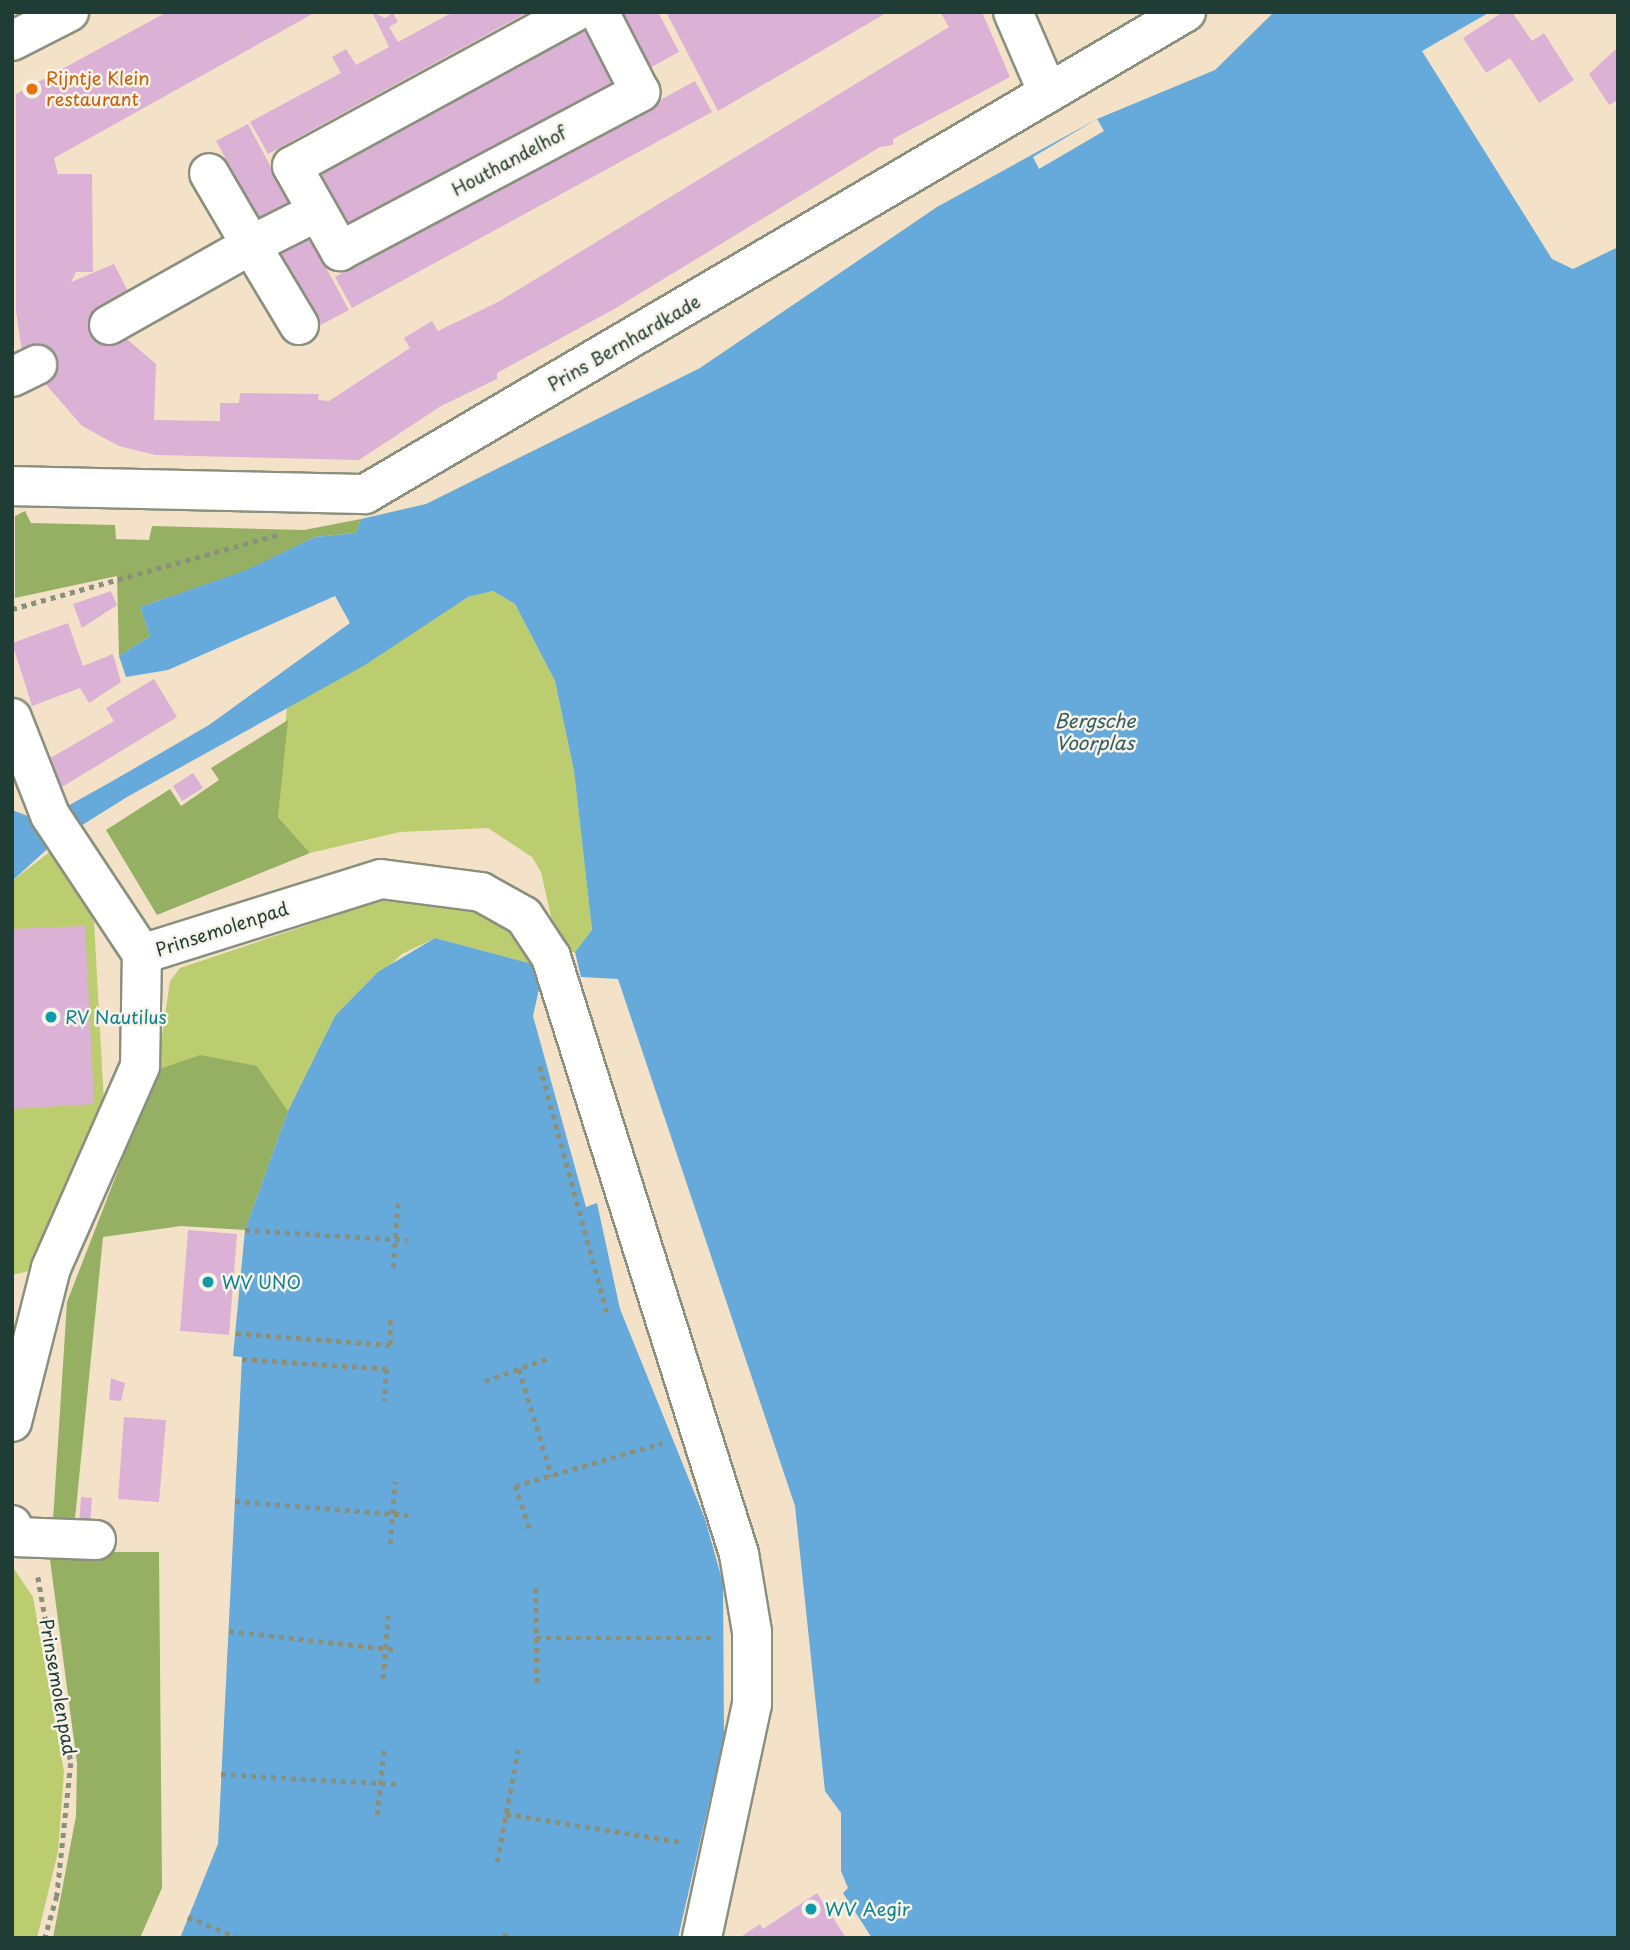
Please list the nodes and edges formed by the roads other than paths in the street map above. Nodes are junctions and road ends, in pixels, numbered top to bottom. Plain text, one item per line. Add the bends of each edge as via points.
1 (69, 12) edge
2 (575, 12) edge
3 (599, 12) edge
4 (1013, 12) edge
5 (1186, 12) edge
6 (12, 41) edge
7 (1048, 93) junction
8 (209, 173) dead end
9 (315, 213) junction
10 (251, 245) junction
11 (109, 325) dead end
12 (299, 325) dead end
13 (12, 486) edge
14 (12, 718) edge
15 (142, 954) junction
16 (12, 1422) edge
17 (14, 1531) edge
18 (96, 1541) dead end
19 (702, 1938) edge

1 - 6 street
2 - 9 street, Houthandelhof via 292,166
3 - 9 street, Houthandelhof via 640,92 340,251
4 - 7 street
5 - 7 street, Prins Bernhardkade
7 - 13 street, Prins Bernhardkade via 365,494
8 - 10 street
9 - 10 street
10 - 11 street
10 - 12 street
14 - 15 street via 57,827
15 - 16 street, Prinsemolenpad via 140,1066 51,1268
15 - 19 street, Prinsemolenpad via 381,878 481,892 524,916 556,971 735,1541 752,1632 752,1704
17 - 18 street

